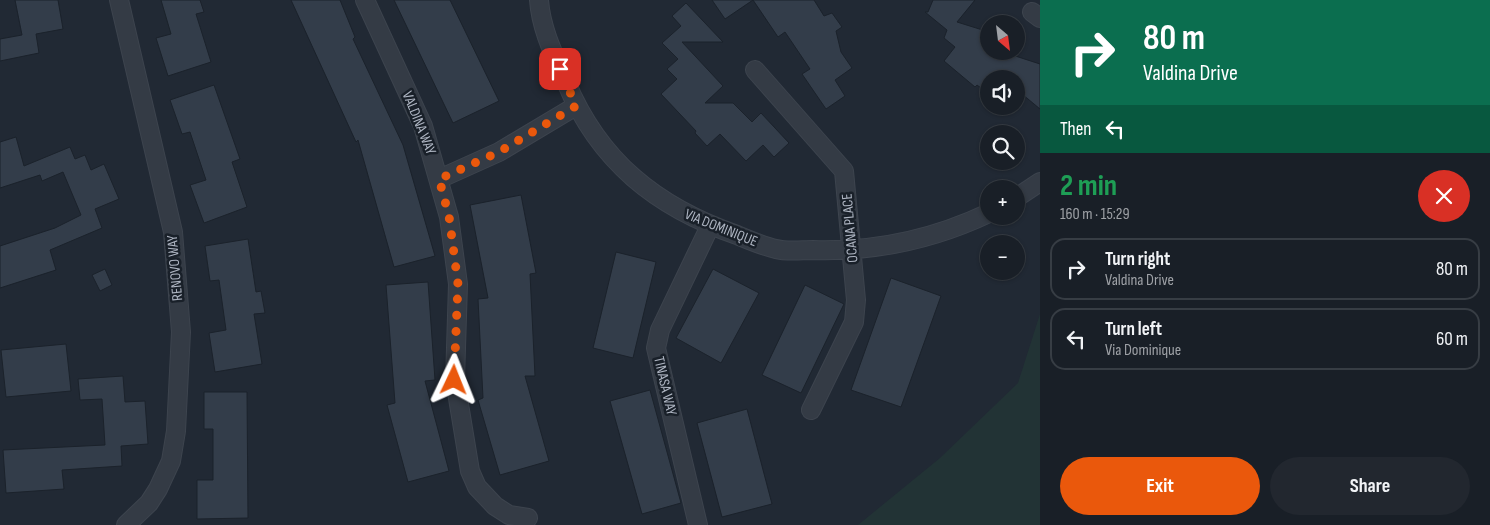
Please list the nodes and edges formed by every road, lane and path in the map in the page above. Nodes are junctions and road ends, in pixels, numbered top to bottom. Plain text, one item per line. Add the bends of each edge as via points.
1 (120, 0) edge
2 (365, 0) edge
3 (538, 0) edge
4 (755, 70) dead end
5 (576, 106) junction
6 (439, 179) junction
7 (1040, 182) edge
8 (1025, 192) edge
9 (980, 217) edge
10 (710, 226) junction
11 (852, 251) junction
12 (811, 410) dead end
13 (528, 518) dead end
14 (126, 525) edge
15 (698, 525) edge

1 - 14 street, RENOVO WAY via 173,232 181,332 176,431 171,461 149,503
2 - 6 street, VALDINA WAY via 423,126
3 - 5 street, VIA DOMINIQUE via 544,32
4 - 11 street, OCANA PLACE via 844,171
5 - 6 street via 499,152
5 - 10 street, VIA DOMINIQUE via 584,121 628,175 670,206
6 - 13 street, VALDINA WAY via 449,216 458,284 454,380 470,471 477,487 495,506 509,515
7 - 8 street
9 - 11 street, VIA DOMINIQUE via 926,238
10 - 11 street, VIA DOMINIQUE via 777,249
10 - 15 street, TINASA WAY via 660,330 656,348
11 - 12 street, OCANA PLACE via 856,300 854,322

